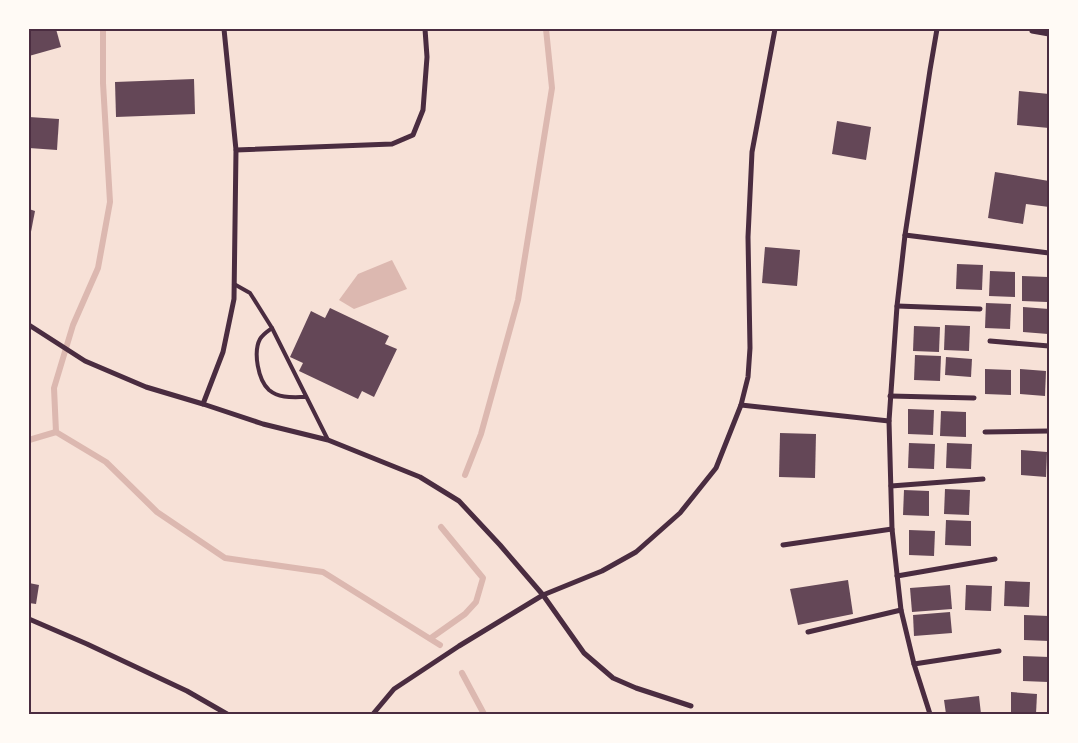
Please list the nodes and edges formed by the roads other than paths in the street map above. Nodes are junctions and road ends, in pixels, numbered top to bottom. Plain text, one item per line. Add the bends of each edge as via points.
1 (224, 29) edge
2 (425, 29) edge
3 (775, 29) edge
4 (937, 29) edge
5 (1032, 31) dead end
6 (1049, 34) edge
7 (236, 150) junction
8 (905, 235) junction
9 (1049, 253) edge
10 (234, 284) junction
11 (897, 306) junction
12 (980, 309) dead end
13 (29, 325) edge
14 (272, 328) junction
15 (990, 341) dead end
16 (1049, 346) edge
17 (890, 396) junction
18 (306, 397) junction
19 (974, 398) dead end
20 (203, 404) junction
21 (741, 405) junction
22 (889, 421) junction
23 (1049, 431) edge
24 (985, 432) dead end
25 (328, 440) junction
26 (982, 479) dead end
27 (891, 486) junction
28 (892, 529) junction
29 (783, 545) dead end
30 (995, 559) dead end
31 (897, 576) junction
32 (543, 596) junction
33 (902, 610) junction
34 (29, 619) edge
35 (808, 632) dead end
36 (999, 651) dead end
37 (914, 664) junction
38 (691, 706) dead end
39 (227, 714) edge
40 (372, 714) edge
41 (930, 714) edge

1 - 7 street
2 - 7 street via 427,57 423,110 413,135 392,144
3 - 21 street via 752,152 748,237 750,348 748,377
4 - 8 street
5 - 6 street
7 - 10 street
8 - 9 street
8 - 11 street
10 - 14 lane via 250,293
10 - 20 street via 234,300 223,352
11 - 12 street
11 - 17 street
13 - 20 street via 85,361 146,388
14 - 18 lane
14 - 18 lane via 259,340 258,370 263,383 269,390 287,398
15 - 16 street
17 - 19 street
17 - 22 street
18 - 25 lane
20 - 25 street via 263,424
21 - 22 street
21 - 32 street via 716,468 680,513 636,552 602,571
22 - 27 street
23 - 24 street
25 - 32 street via 420,477 459,501
26 - 27 street
27 - 28 street
28 - 29 street
28 - 31 street
30 - 31 street
31 - 33 street
32 - 38 street via 584,653 614,678
32 - 40 street via 394,689
33 - 35 street
33 - 37 street
34 - 39 street via 187,691
36 - 37 street
37 - 41 street

